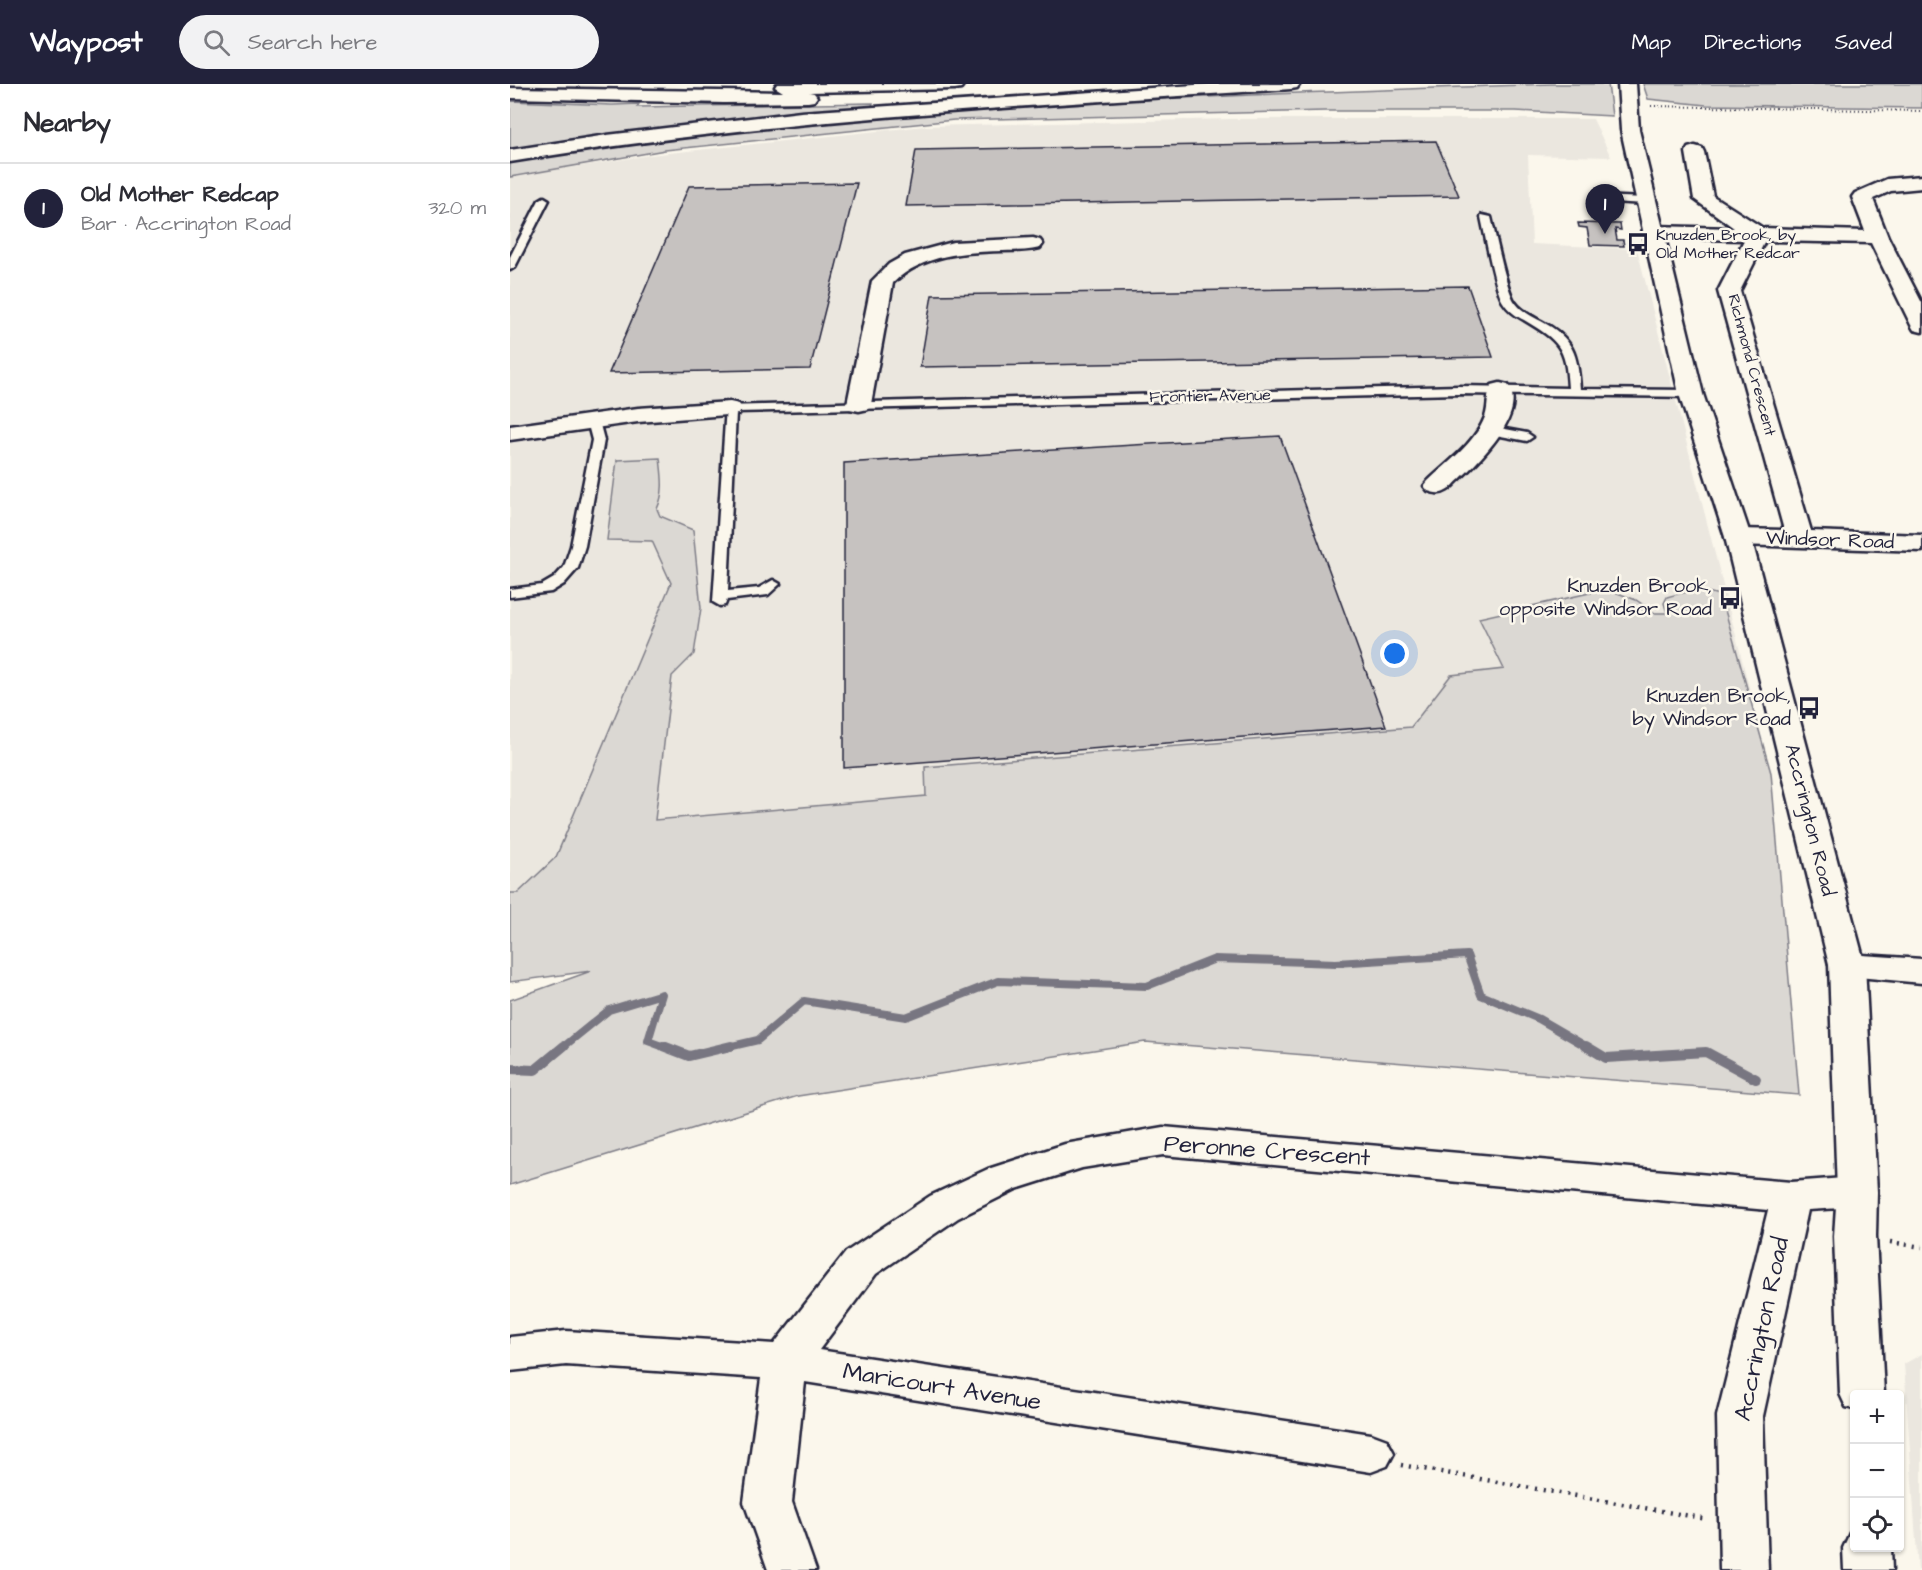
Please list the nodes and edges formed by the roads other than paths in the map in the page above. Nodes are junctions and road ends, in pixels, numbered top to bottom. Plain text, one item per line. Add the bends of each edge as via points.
1 (518, 84) edge
2 (563, 84) edge
3 (955, 84) edge
4 (1283, 84) edge
5 (1291, 84) edge
6 (1627, 84) edge
7 (510, 85) edge
8 (598, 91) junction
9 (510, 93) edge
10 (1695, 152) dead end
11 (510, 156) edge
12 (1922, 182) edge
13 (1599, 199) dead end
14 (544, 200) dead end
15 (1645, 201) junction
16 (1486, 216) dead end
17 (1652, 232) junction
18 (1758, 234) junction
19 (1878, 237) junction
20 (1033, 244) dead end
21 (510, 267) edge
22 (1922, 326) edge
23 (1500, 390) junction
24 (1574, 392) junction
25 (1691, 394) junction
26 (859, 404) junction
27 (730, 409) junction
28 (593, 421) junction
29 (1489, 430) junction
30 (510, 433) edge
31 (1527, 437) dead end
32 (1437, 486) dead end
33 (1738, 537) junction
34 (1800, 539) junction
35 (1922, 543) edge
36 (773, 584) dead end
37 (510, 592) edge
38 (1847, 965) junction
39 (1922, 971) edge
40 (1857, 1192) junction
41 (1791, 1197) junction
42 (510, 1354) edge
43 (785, 1362) junction
44 (1862, 1390) edge
45 (1371, 1453) road end
46 (1868, 1552) edge
47 (792, 1570) edge
48 (1744, 1570) edge
49 (1868, 1570) edge

1 - 7 main road
2 - 8 main road
3 - 8 main road
4 - 8 main road via 856,97 724,98
5 - 11 main road via 788,118
6 - 15 main road, Accrington Road via 1630,130
8 - 9 main road
10 - 18 main road via 1704,199
12 - 19 main road via 1887,185 1863,197
13 - 15 lane
14 - 21 lane
15 - 17 main road, Accrington Road
16 - 24 lane via 1507,300 1513,309 1558,335 1564,343 1569,351
17 - 18 main road
17 - 25 main road, Accrington Road
18 - 19 main road
18 - 34 main road, Richmond Crescent via 1729,291
19 - 22 main road
20 - 26 main road via 968,247 932,254 909,261 888,274 883,281
23 - 24 lane, Frontier Avenue
23 - 26 lane, Frontier Avenue
23 - 29 main road via 1499,412
24 - 25 lane, Frontier Avenue
25 - 33 main road, Accrington Road
26 - 27 lane, Frontier Avenue
27 - 28 main road
27 - 36 lane via 720,599 763,592
28 - 30 main road
28 - 37 lane via 598,440 571,568 546,589
29 - 31 lane
29 - 32 main road
33 - 34 main road, Windsor Road
33 - 38 main road, Accrington Road
34 - 35 main road, Windsor Road
38 - 39 main road
38 - 40 main road, Accrington Road
40 - 41 main road, Peronne Crescent
40 - 44 main road, Accrington Road via 1855,1236
41 - 43 main road, Peronne Crescent via 1163,1140 1079,1154 1002,1179 944,1207 861,1263
41 - 48 main road, Accrington Road via 1740,1416
42 - 43 main road, Maricourt Avenue via 567,1348
43 - 45 main road, Maricourt Avenue
43 - 47 main road via 768,1502
46 - 49 main road

